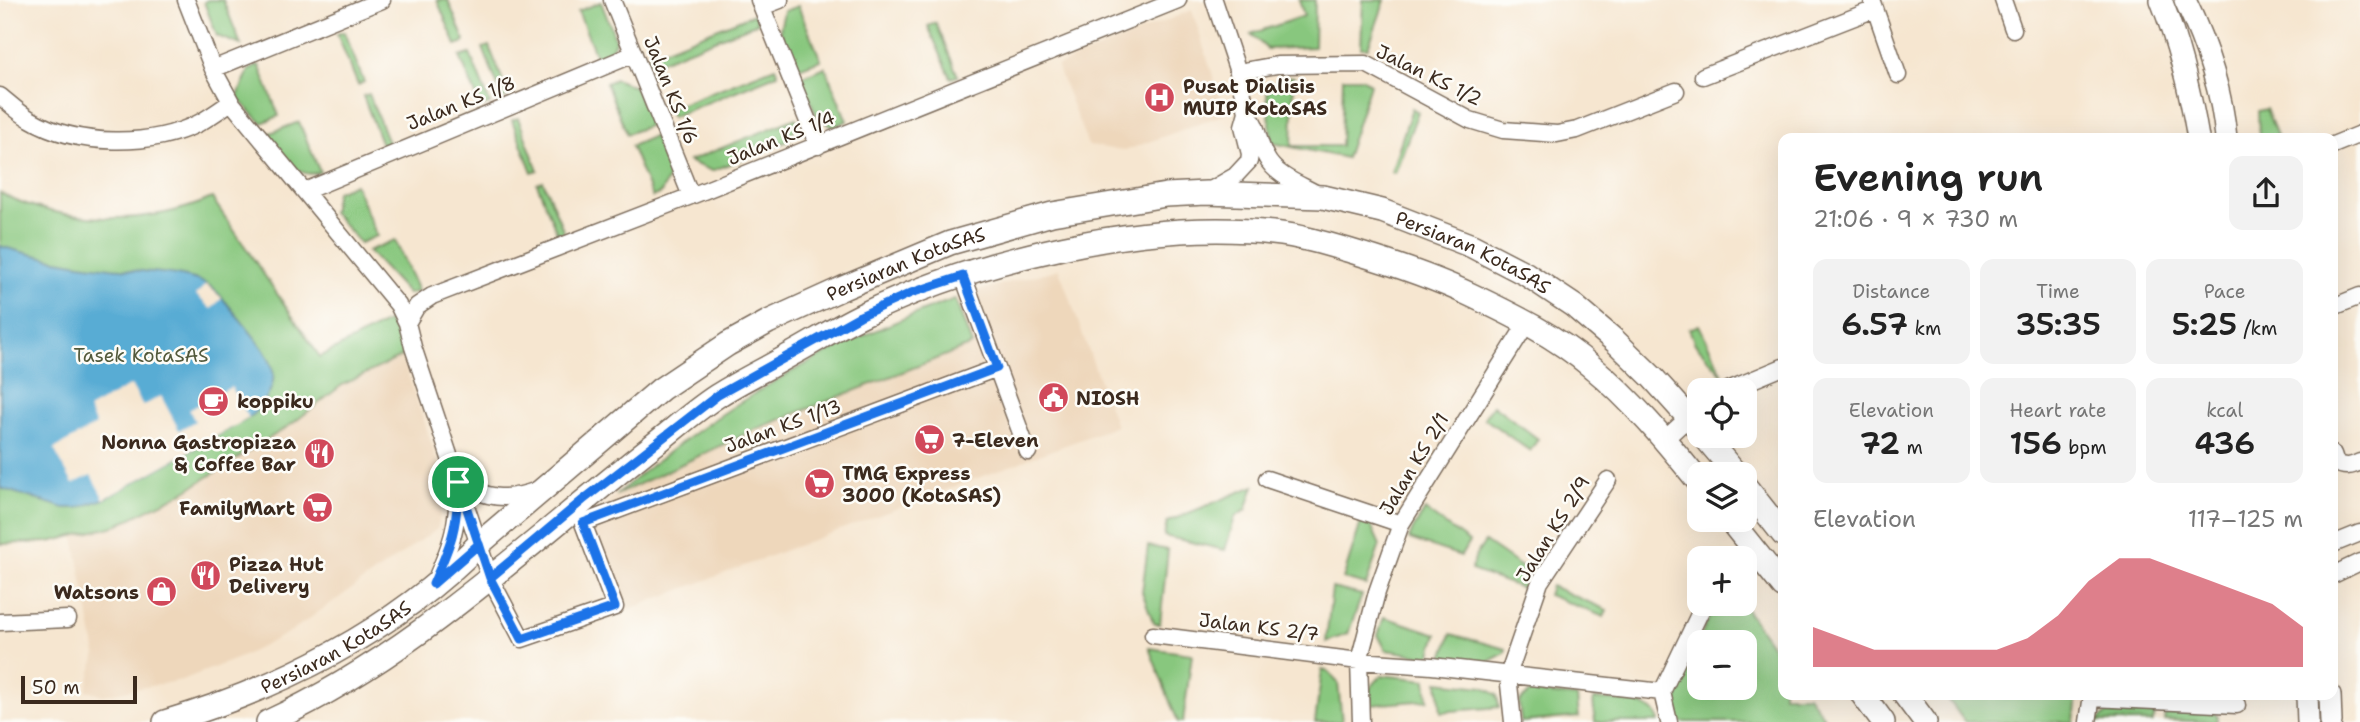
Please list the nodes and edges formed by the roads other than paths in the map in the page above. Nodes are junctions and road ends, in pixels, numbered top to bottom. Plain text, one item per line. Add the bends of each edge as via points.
1 (187, 0) edge
2 (382, 0) edge
3 (612, 0) edge
4 (780, 0) edge
5 (1178, 0) edge
6 (1214, 0) edge
7 (2003, 0) edge
8 (2161, 0) edge
9 (2185, 0) edge
10 (761, 4) edge
11 (1874, 4) edge
12 (2013, 29) dead end
13 (634, 54) junction
14 (213, 69) junction
15 (1238, 72) junction
16 (1899, 75) dead end
17 (1703, 76) dead end
18 (1676, 91) dead end
19 (0, 96) edge
20 (231, 102) junction
21 (1247, 112) junction
22 (2197, 133) edge
23 (2226, 133) edge
24 (2360, 134) edge
25 (2338, 143) edge
26 (818, 146) junction
27 (305, 191) junction
28 (1206, 192) junction
29 (691, 196) junction
30 (1323, 197) junction
31 (963, 276) junction
32 (2360, 296) edge
33 (2338, 305) edge
34 (407, 323) junction
35 (1527, 323) junction
36 (997, 368) junction
37 (1778, 369) edge
38 (1757, 378) edge
39 (1687, 409) edge
40 (1687, 424) edge
41 (1665, 439) junction
42 (1714, 448) edge
43 (1028, 452) dead end
44 (1726, 462) edge
45 (2338, 464) edge
46 (2356, 464) edge
47 (1687, 467) edge
48 (555, 479) junction
49 (1267, 480) dead end
50 (1608, 480) dead end
51 (458, 482) junction
52 (1757, 501) edge
53 (1401, 524) junction
54 (1778, 528) edge
55 (1740, 532) edge
56 (2360, 533) edge
57 (2338, 542) edge
58 (479, 544) junction
59 (2360, 562) edge
60 (2338, 573) edge
61 (490, 578) junction
62 (1778, 580) edge
63 (433, 584) junction
64 (1697, 616) edge
65 (68, 619) dead end
66 (0, 622) edge
67 (1153, 635) dead end
68 (1359, 661) junction
69 (1508, 675) junction
70 (1662, 692) junction
71 (1867, 700) edge
72 (1909, 700) edge
73 (2092, 700) edge
74 (2236, 700) edge
75 (2307, 700) edge
76 (2330, 700) edge
77 (165, 722) edge
78 (268, 722) edge
79 (1361, 722) edge
80 (1513, 722) edge
81 (1669, 722) edge
82 (1883, 722) edge
83 (1925, 722) edge
84 (2088, 722) edge
85 (2235, 722) edge
86 (2308, 722) edge
87 (2330, 722) edge

1 - 14 street
2 - 14 street
3 - 13 street, Jalan KS 1/6
4 - 10 street
5 - 26 street, Jalan KS 1/4
6 - 15 street
7 - 12 street
8 - 22 street via 2183,62
9 - 23 street via 2209,54
10 - 26 street
11 - 16 street
11 - 17 street
13 - 27 street, Jalan KS 1/8
13 - 29 street, Jalan KS 1/6
14 - 20 street
15 - 18 street, Jalan KS 1/2 via 1277,65 1366,64 1470,120 1503,130 1558,134
15 - 21 street
19 - 20 street via 30,119 67,134 108,141 189,127
20 - 27 street
21 - 28 street via 1243,126 1249,161 1235,176
21 - 30 street via 1273,167
24 - 25 street
26 - 29 street, Jalan KS 1/4
27 - 34 street via 398,305
28 - 30 main road, Persiaran KotaSAS
28 - 48 main road, Persiaran KotaSAS via 1123,201 1014,223 950,243 843,288 738,339 672,382
29 - 34 street, Jalan KS 1/4 via 432,296 417,306
30 - 39 main road, Persiaran KotaSAS via 1419,225 1526,274 1574,306
31 - 35 main road, Persiaran KotaSAS via 1031,255 1148,235 1196,230 1274,233 1422,274
31 - 36 street
31 - 61 main road, Persiaran KotaSAS via 860,316 718,395
32 - 33 street
34 - 51 street
35 - 41 main road, Persiaran KotaSAS via 1590,365
35 - 53 street, Jalan KS 2/1
36 - 43 street
36 - 61 street, Jalan KS 1/13 via 583,523 615,607 522,639
37 - 38 street
40 - 41 street
41 - 47 main road, Persiaran KotaSAS
42 - 44 main road
45 - 46 street
48 - 51 street via 540,489 508,498 478,493
48 - 58 main road, Persiaran KotaSAS
49 - 53 street
50 - 69 street, Jalan KS 2/9 via 1540,582
51 - 58 street
51 - 63 street via 453,539
52 - 54 main road
53 - 68 street, Jalan KS 2/1
55 - 62 main road
56 - 57 street
58 - 61 street
58 - 63 main road, Persiaran KotaSAS
59 - 60 street
61 - 78 main road, Persiaran KotaSAS via 366,669
63 - 77 main road, Persiaran KotaSAS via 372,629 313,663 253,692
64 - 70 street
65 - 66 street
67 - 68 street, Jalan KS 2/7
68 - 69 street, Jalan KS 2/7
68 - 79 street, Jalan KS 2/1
69 - 70 street, Jalan KS 2/7
69 - 80 street, Jalan KS 2/9
70 - 81 street
71 - 82 main road
72 - 83 main road
73 - 84 street
74 - 85 street
75 - 86 street
76 - 87 street

